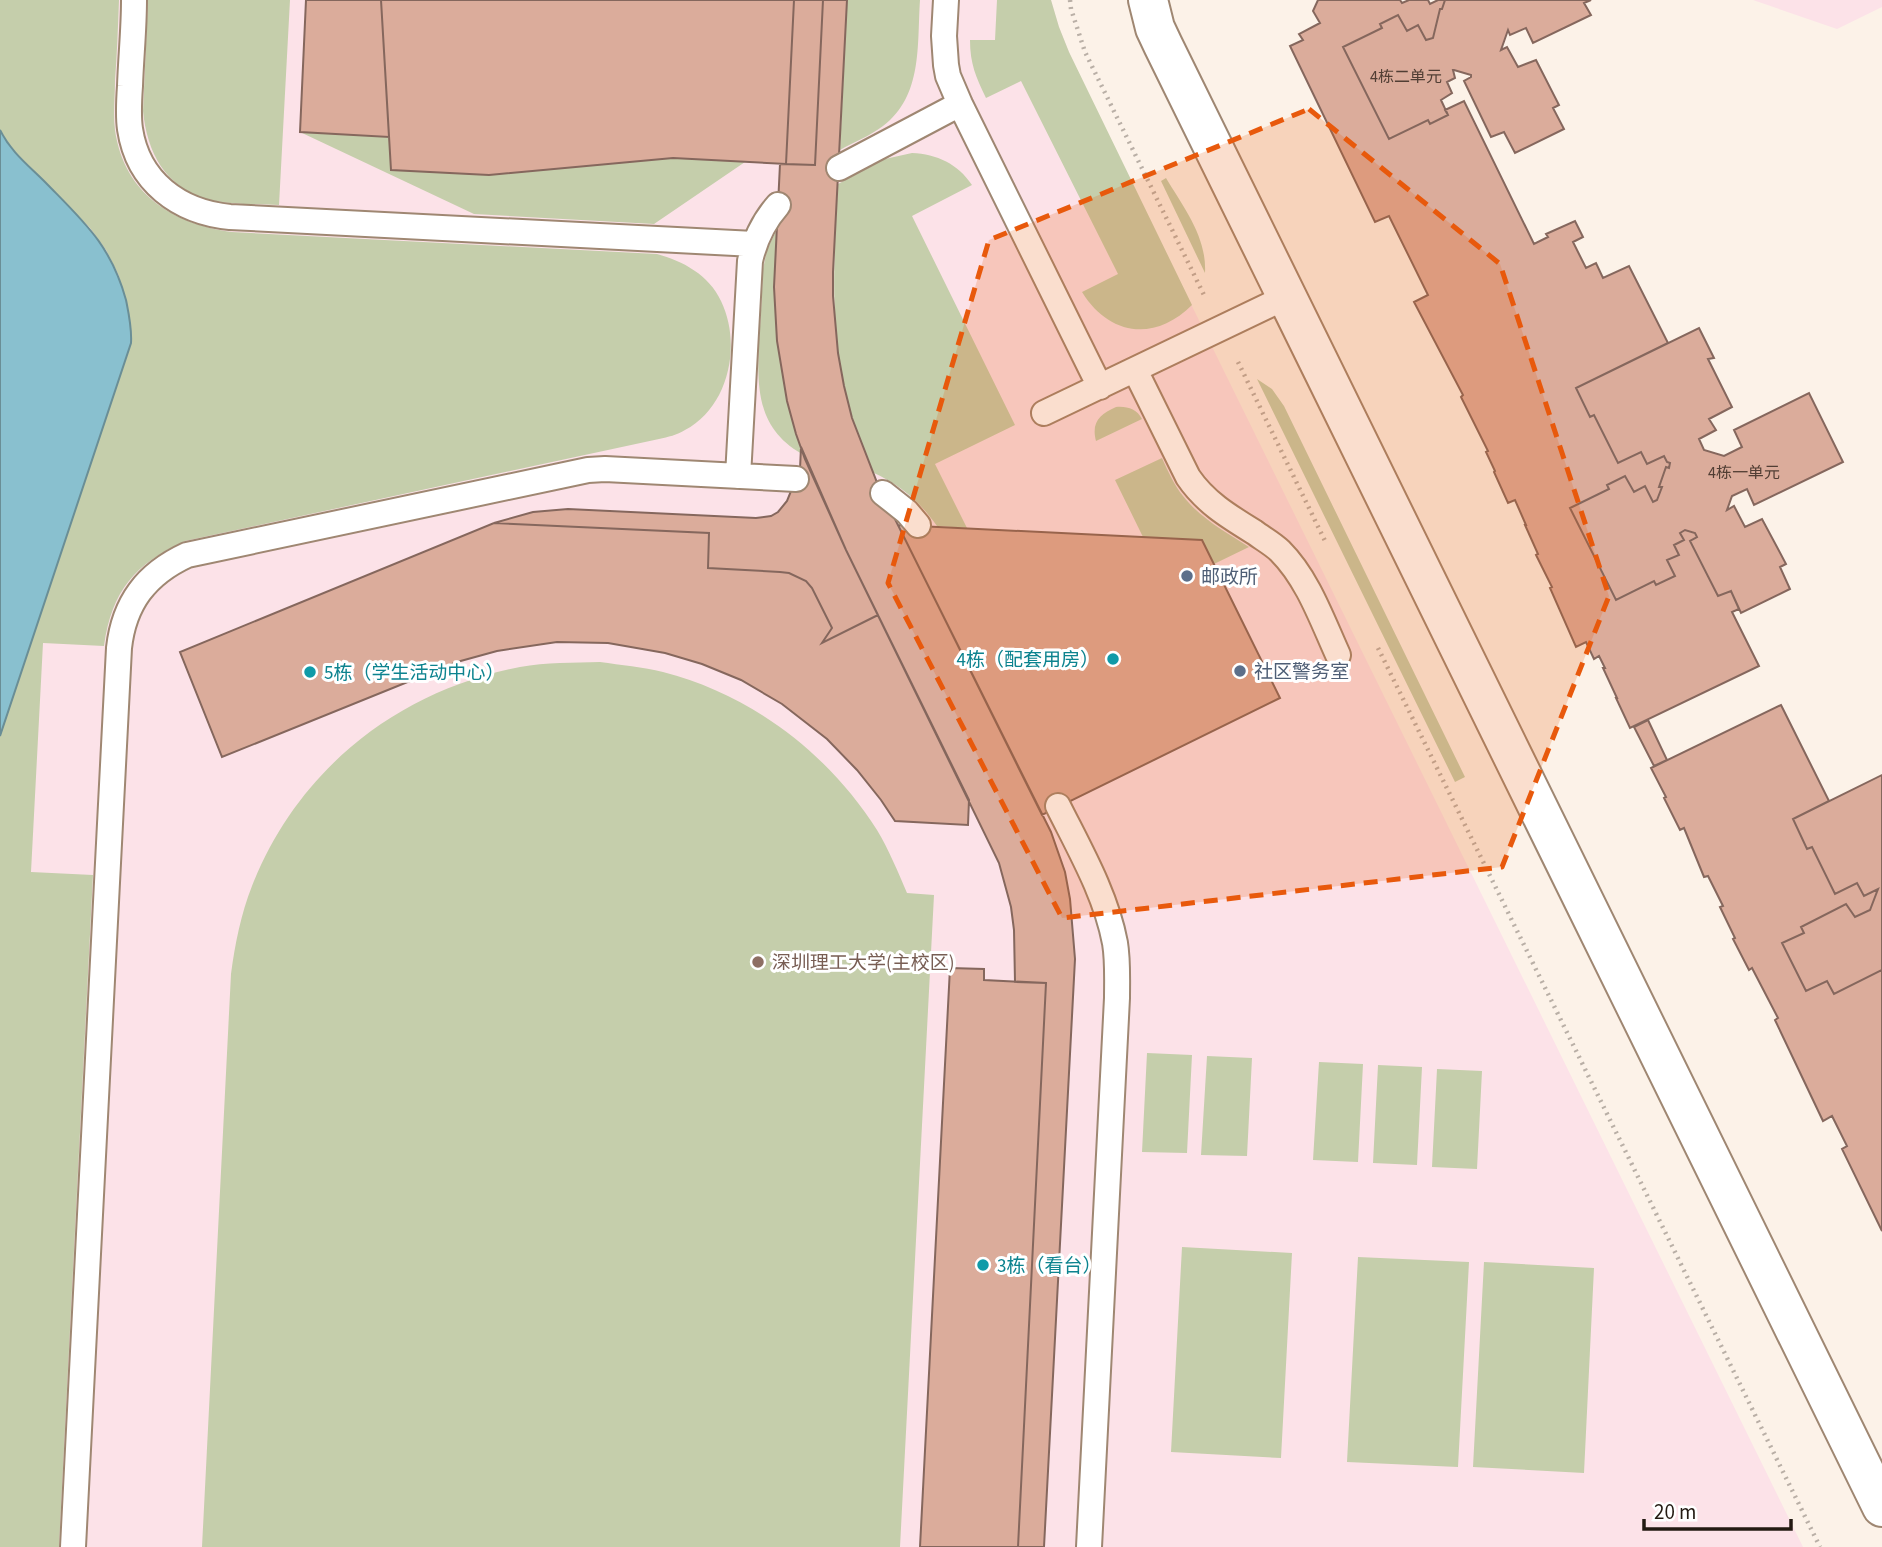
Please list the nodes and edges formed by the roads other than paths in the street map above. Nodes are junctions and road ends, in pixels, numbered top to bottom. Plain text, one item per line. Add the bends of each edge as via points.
1 (134, 0) edge
2 (946, 0) edge
3 (1148, 0) edge
4 (960, 104) junction
5 (839, 168) dead end
6 (778, 205) dead end
7 (754, 244) junction
8 (1286, 297) junction
9 (1135, 370) junction
10 (1100, 387) junction
11 (1044, 413) dead end
12 (738, 476) junction
13 (796, 479) dead end
14 (883, 493) dead end
15 (918, 525) dead end
16 (1338, 655) dead end
17 (1058, 806) dead end
18 (1882, 1507) edge
19 (73, 1547) edge
20 (1089, 1547) edge

1 - 7 lane via 129,115 134,146 158,186 201,212
2 - 4 lane via 946,65
3 - 8 street via 1155,28
4 - 5 lane
4 - 10 lane
6 - 7 lane via 767,216
7 - 12 lane
8 - 9 lane
8 - 18 street
9 - 10 lane
9 - 16 lane via 1197,490 1278,549 1293,566
10 - 11 lane
12 - 13 lane
12 - 19 lane via 588,470 187,555 162,569 136,596 124,620 119,648
14 - 15 lane
17 - 20 lane via 1107,910 1117,967

